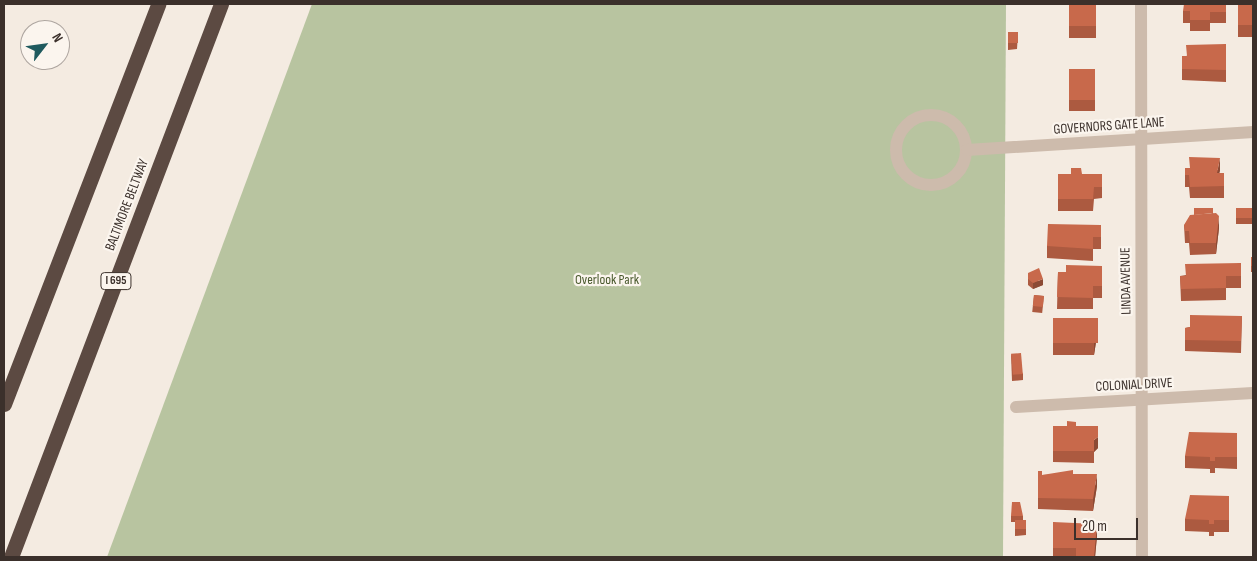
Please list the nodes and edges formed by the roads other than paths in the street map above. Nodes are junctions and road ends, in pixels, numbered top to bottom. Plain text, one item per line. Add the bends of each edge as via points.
1 (158, 4) edge
2 (221, 4) edge
3 (1141, 4) edge
4 (1253, 132) edge
5 (1140, 140) junction
6 (967, 150) junction
7 (1253, 393) edge
8 (1142, 399) junction
9 (4, 404) edge
10 (1016, 406) dead end
11 (10, 557) edge
12 (1142, 557) edge

1 - 9 highway
2 - 11 highway, BALTIMORE BELTWAY / I 695
3 - 5 street, LINDA AVENUE
4 - 5 street, GOVERNORS GATE LANE
5 - 6 street, GOVERNORS GATE LANE
5 - 8 street, LINDA AVENUE
6 - 6 street via 963,135 954,124 940,116 926,116 911,122 900,134 896,150 900,166 910,178 926,185 941,184 955,176 963,165
7 - 8 street, COLONIAL DRIVE
8 - 10 street, COLONIAL DRIVE
8 - 12 street, LINDA AVENUE

